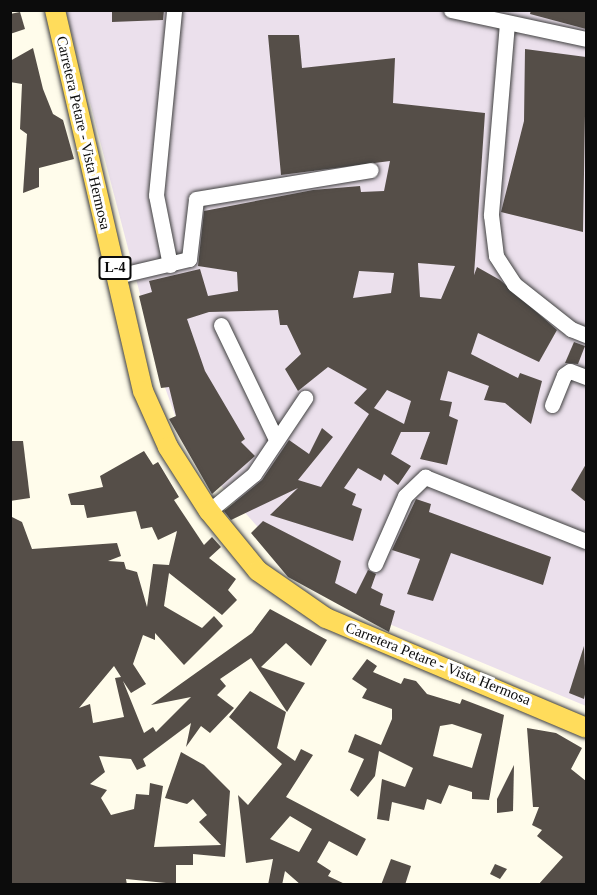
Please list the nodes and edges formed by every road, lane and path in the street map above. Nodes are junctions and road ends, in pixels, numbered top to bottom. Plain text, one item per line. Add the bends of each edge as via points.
1 (55, 10) edge
2 (174, 10) edge
3 (451, 10) edge
4 (507, 23) junction
5 (586, 39) edge
6 (371, 170) dead end
7 (170, 265) junction
8 (117, 276) junction
9 (221, 325) dead end
10 (586, 335) edge
11 (586, 377) edge
12 (305, 398) dead end
13 (552, 405) dead end
14 (275, 437) junction
15 (209, 511) junction
16 (586, 541) edge
17 (375, 564) dead end
18 (586, 728) edge

1 - 8 main road, Carretera Petare - Vista Hermosa / L-4
2 - 7 street via 156,195
3 - 4 street
4 - 5 street
4 - 10 street via 491,215 496,256 514,284 571,329
6 - 7 street via 196,199 189,259
7 - 8 street
8 - 15 main road, Carretera Petare - Vista Hermosa / L-4 via 152,415
9 - 14 street
11 - 13 street via 570,371 564,375
12 - 14 street
14 - 15 street via 254,474
15 - 18 main road, Carretera Petare - Vista Hermosa / L-4 via 258,571 326,618
16 - 17 street via 425,477 405,496

